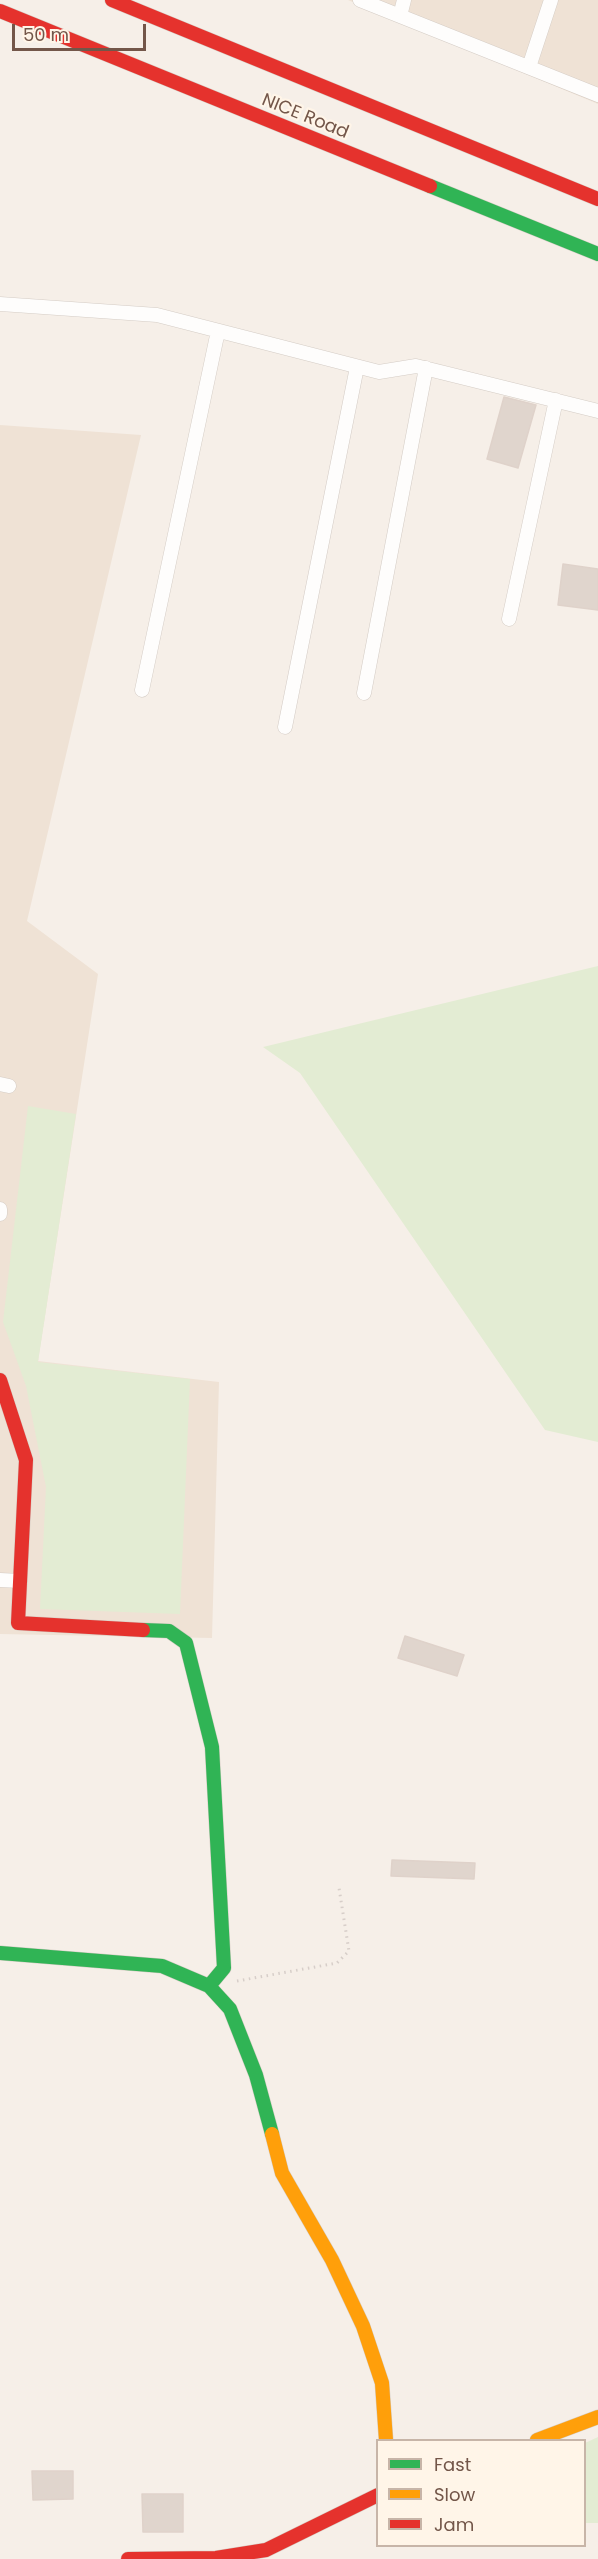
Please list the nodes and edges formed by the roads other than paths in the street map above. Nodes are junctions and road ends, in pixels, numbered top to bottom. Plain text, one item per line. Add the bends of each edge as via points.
1 (111, 0) edge
2 (360, 0) edge
3 (404, 0) edge
4 (551, 0) edge
5 (0, 11) edge
6 (400, 16) junction
7 (529, 68) junction
8 (598, 95) edge
9 (598, 199) edge
10 (598, 254) edge
11 (0, 304) edge
12 (218, 331) junction
13 (357, 366) junction
14 (426, 368) junction
15 (556, 400) junction
16 (598, 411) edge
17 (509, 619) dead end
18 (142, 690) dead end
19 (364, 693) dead end
20 (285, 727) dead end
21 (0, 1209) edge
22 (0, 1214) edge
23 (0, 1380) edge
24 (6, 1415) edge
25 (0, 1580) edge
26 (20, 1581) junction
27 (0, 1953) edge
28 (209, 1986) junction
29 (598, 2417) edge
30 (386, 2439) edge
31 (540, 2439) edge
32 (376, 2496) edge
33 (128, 2559) edge

1 - 9 main road, NICE Road
2 - 6 street
3 - 6 street
4 - 7 street
5 - 10 main road, NICE Road
6 - 7 street
7 - 8 street
11 - 12 street via 157,315
12 - 13 street
12 - 18 street
13 - 14 street via 379,372
13 - 20 street
14 - 15 street
14 - 19 street
15 - 16 street
15 - 17 street
21 - 22 street
23 - 24 main road
24 - 26 main road via 26,1460
25 - 26 street
26 - 28 main road via 18,1623 169,1631 186,1643 212,1747 224,1968
27 - 28 main road via 162,1966
28 - 30 main road via 230,2008 256,2075 282,2173 332,2260 363,2326 382,2383
29 - 31 main road
32 - 33 main road via 266,2550 216,2558

